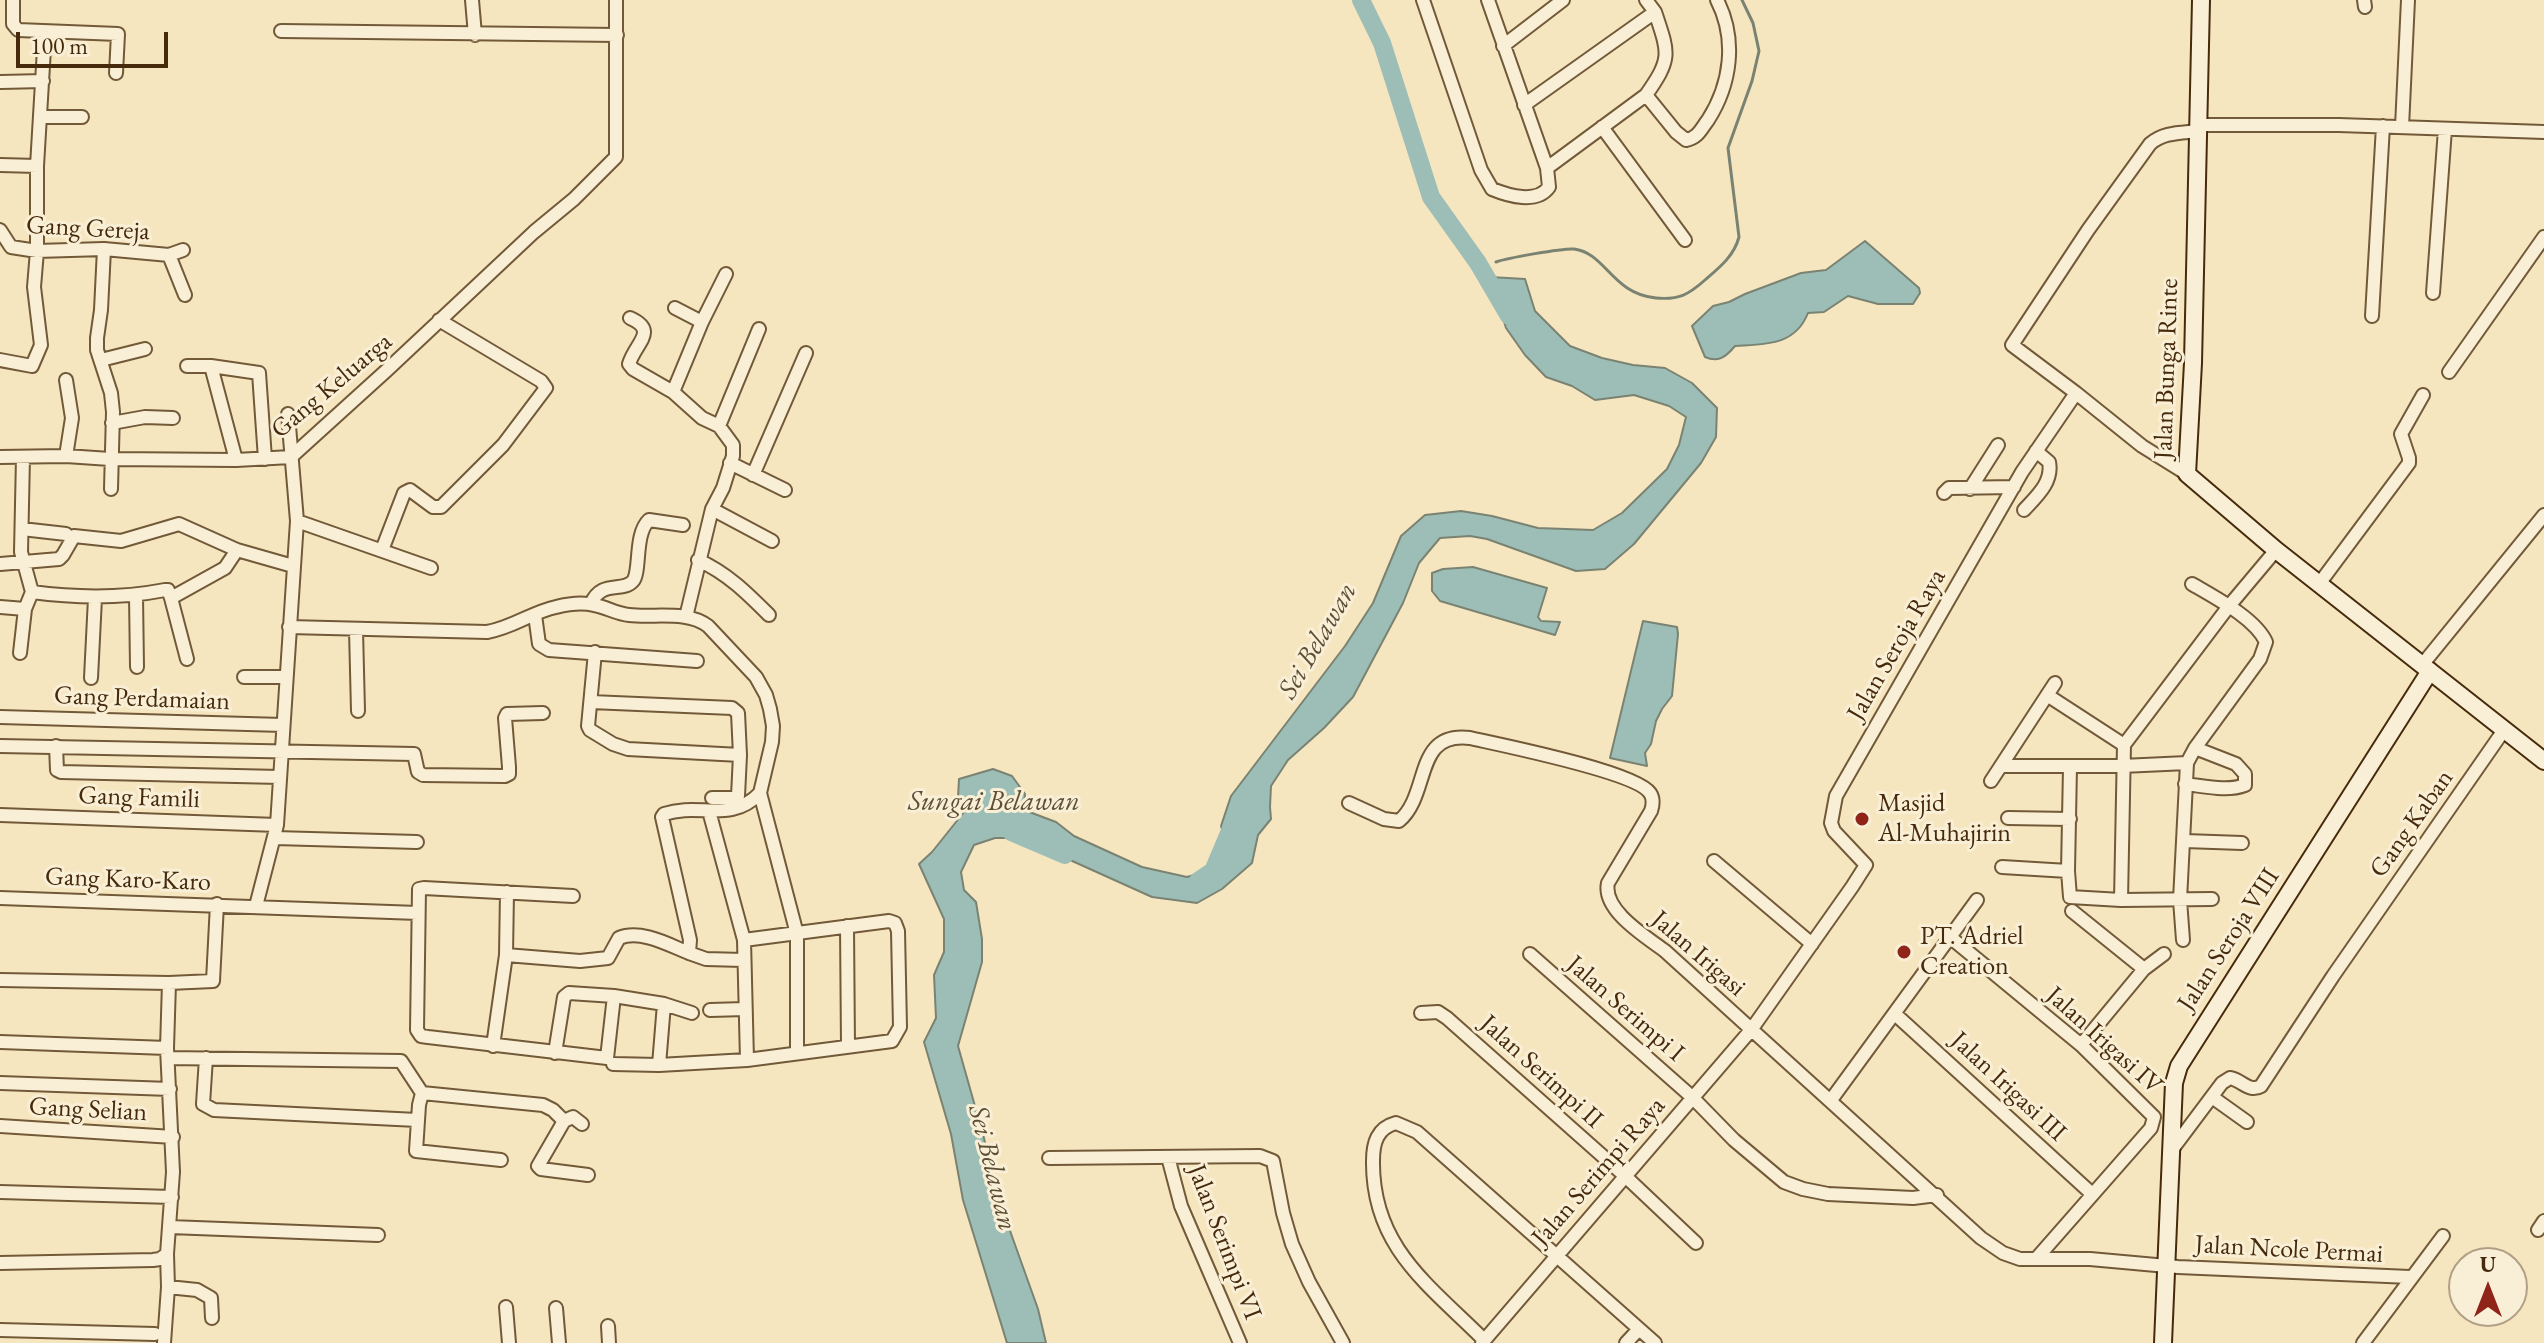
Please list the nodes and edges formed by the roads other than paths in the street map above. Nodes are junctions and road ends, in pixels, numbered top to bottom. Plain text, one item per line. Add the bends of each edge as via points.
1 (13, 0) edge
2 (472, 0) edge
3 (616, 0) edge
4 (1423, 0) edge
5 (1488, 0) edge
6 (1563, 0) edge
7 (1646, 0) edge
8 (1717, 0) edge
9 (2201, 0) edge
10 (2408, 0) edge
11 (1655, 12) junction
12 (281, 31) dead end
13 (45, 32) junction
14 (475, 35) junction
15 (617, 35) junction
16 (1503, 46) junction
17 (116, 73) dead end
18 (43, 81) junction
19 (1, 82) edge
20 (1646, 95) junction
21 (1524, 105) junction
22 (41, 117) junction
23 (82, 117) dead end
24 (2383, 126) junction
25 (1602, 127) junction
26 (2402, 127) junction
27 (2198, 128) junction
28 (2445, 129) junction
29 (2544, 132) edge
30 (0, 165) edge
31 (37, 166) junction
32 (1547, 168) junction
33 (0, 230) edge
34 (2544, 237) edge
35 (1685, 240) dead end
36 (104, 249) junction
37 (183, 250) dead end
38 (37, 251) junction
39 (169, 255) junction
40 (726, 274) dead end
41 (2433, 293) dead end
42 (185, 295) dead end
43 (675, 308) dead end
44 (2372, 316) dead end
45 (630, 318) dead end
46 (439, 320) junction
47 (702, 322) junction
48 (759, 329) dead end
49 (145, 349) dead end
50 (806, 353) dead end
51 (0, 360) edge
52 (101, 360) junction
53 (187, 366) dead end
54 (211, 366) junction
55 (2449, 372) dead end
56 (66, 380) dead end
57 (673, 392) junction
58 (2076, 393) junction
59 (2423, 395) dead end
60 (288, 414) dead end
61 (173, 418) dead end
62 (112, 423) junction
63 (719, 426) junction
64 (1998, 445) dead end
65 (2036, 451) junction
66 (66, 456) junction
67 (0, 457) edge
68 (23, 457) junction
69 (291, 457) junction
70 (110, 459) junction
71 (265, 459) junction
72 (236, 460) junction
73 (730, 463) junction
74 (2187, 474) junction
75 (753, 475) junction
76 (2014, 487) junction
77 (111, 489) dead end
78 (1970, 489) junction
79 (785, 490) dead end
80 (1944, 493) dead end
81 (712, 509) junction
82 (2024, 510) dead end
83 (2544, 515) edge
84 (297, 521) junction
85 (683, 525) dead end
86 (22, 529) junction
87 (66, 534) dead end
88 (772, 541) dead end
89 (237, 550) junction
90 (382, 550) junction
91 (2276, 550) junction
92 (698, 560) junction
93 (22, 561) junction
94 (0, 564) edge
95 (293, 566) junction
96 (431, 568) dead end
97 (2192, 584) dead end
98 (2319, 584) junction
99 (32, 592) junction
100 (136, 596) junction
101 (95, 598) junction
102 (171, 598) junction
103 (591, 604) junction
104 (2229, 606) junction
105 (0, 607) edge
106 (25, 609) junction
107 (535, 615) junction
108 (769, 615) dead end
109 (686, 617) junction
110 (289, 627) junction
111 (356, 630) junction
112 (595, 652) junction
113 (20, 653) dead end
114 (187, 659) dead end
115 (697, 661) dead end
116 (137, 667) dead end
117 (2426, 668) junction
118 (244, 677) dead end
119 (285, 677) junction
120 (91, 678) dead end
121 (2055, 683) dead end
122 (2047, 695) junction
123 (591, 702) junction
124 (358, 711) dead end
125 (543, 713) dead end
126 (0, 717) edge
127 (283, 725) junction
128 (2504, 730) junction
129 (2124, 745) junction
130 (0, 746) edge
131 (56, 746) junction
132 (2195, 748) junction
133 (282, 751) junction
134 (740, 755) junction
135 (2544, 761) edge
136 (2187, 763) junction
137 (2003, 766) junction
138 (2122, 766) junction
139 (2070, 767) junction
140 (280, 777) junction
141 (1991, 781) dead end
142 (2185, 784) junction
143 (760, 793) junction
144 (1349, 803) dead end
145 (710, 804) junction
146 (0, 815) edge
147 (2008, 818) dead end
148 (2070, 819) junction
149 (276, 831) junction
150 (2185, 841) junction
151 (417, 842) dead end
152 (2242, 843) dead end
153 (1714, 861) dead end
154 (2002, 867) dead end
155 (2068, 871) junction
156 (507, 892) junction
157 (573, 896) dead end
158 (0, 898) edge
159 (2212, 899) dead end
160 (1977, 900) dead end
161 (2121, 900) junction
162 (2180, 900) junction
163 (217, 904) junction
164 (256, 906) junction
165 (2072, 911) dead end
166 (418, 913) junction
167 (847, 926) junction
168 (797, 934) junction
169 (1950, 937) junction
170 (744, 940) junction
171 (2183, 940) dead end
172 (1812, 944) junction
173 (689, 953) junction
174 (1530, 954) dead end
175 (2164, 954) dead end
176 (506, 955) junction
177 (743, 960) junction
178 (2144, 969) junction
179 (0, 980) edge
180 (169, 983) junction
181 (614, 996) junction
182 (664, 1004) junction
183 (745, 1009) junction
184 (710, 1010) dead end
185 (692, 1013) dead end
186 (1421, 1013) dead end
187 (1895, 1014) junction
188 (1751, 1030) junction
189 (0, 1042) edge
190 (2081, 1045) junction
191 (493, 1046) junction
192 (848, 1047) junction
193 (168, 1053) junction
194 (555, 1053) junction
195 (797, 1053) junction
196 (206, 1058) junction
197 (747, 1060) junction
198 (613, 1064) dead end
199 (659, 1065) junction
200 (0, 1083) edge
201 (170, 1089) junction
202 (422, 1093) junction
203 (1692, 1097) junction
204 (2212, 1097) junction
205 (1831, 1100) junction
206 (2173, 1112) junction
207 (559, 1116) junction
208 (2154, 1117) junction
209 (417, 1120) junction
210 (2247, 1122) dead end
211 (582, 1124) dead end
212 (0, 1126) edge
213 (173, 1137) junction
214 (2171, 1151) junction
215 (1168, 1157) junction
216 (1049, 1158) dead end
217 (501, 1160) dead end
218 (588, 1175) dead end
219 (1624, 1175) junction
220 (0, 1192) edge
221 (2091, 1193) junction
222 (1937, 1195) junction
223 (172, 1197) junction
224 (170, 1227) junction
225 (378, 1235) dead end
226 (2443, 1236) dead end
227 (1696, 1243) dead end
228 (167, 1254) junction
229 (1556, 1255) junction
230 (2036, 1259) junction
231 (0, 1263) edge
232 (2165, 1266) junction
233 (2410, 1277) junction
234 (168, 1287) junction
235 (506, 1307) dead end
236 (556, 1308) dead end
237 (212, 1318) dead end
238 (608, 1326) dead end
239 (1639, 1329) junction
240 (0, 1330) edge
241 (160, 1339) edge
242 (1483, 1342) edge
243 (509, 1343) edge
244 (559, 1343) edge
245 (609, 1343) edge
246 (1240, 1343) edge
247 (1343, 1343) edge
248 (1626, 1343) edge
249 (1655, 1343) edge
250 (2163, 1343) edge
251 (2363, 1343) edge

1 - 13 street via 14,27
2 - 14 street
3 - 15 street
4 - 32 street via 1492,189 1538,196 1549,187
5 - 16 street
6 - 16 street
7 - 11 street
8 - 20 street via 1730,49 1727,79 1698,134 1686,140
9 - 27 street, Jalan Bunga Rinte
10 - 26 street
11 - 20 street via 1666,62
11 - 21 street
12 - 14 street
13 - 17 street via 118,34
13 - 18 street
14 - 15 street
15 - 46 street, Gang Keluarga via 616,157
16 - 21 street
18 - 19 street
18 - 22 street
20 - 25 street
21 - 32 street
22 - 23 street
22 - 31 street
24 - 26 street
24 - 27 street
24 - 44 street
25 - 32 street
25 - 35 street
26 - 28 street
27 - 58 street via 2150,144 2012,345
27 - 74 street, Jalan Bunga Rinte
28 - 29 street
28 - 41 street
30 - 31 street
31 - 38 street
33 - 38 street, Gang Gereja via 11,247
34 - 55 street
36 - 38 street, Gang Gereja
36 - 39 street, Gang Gereja
36 - 52 street via 97,338
37 - 39 street, Gang Gereja
38 - 51 street via 39,353 32,366
39 - 42 street
40 - 47 street
43 - 47 street
45 - 57 street via 642,324 645,334 629,364
46 - 69 street, Gang Keluarga
46 - 90 street via 546,388 503,445 441,507 410,490 404,493
47 - 57 street
48 - 63 street
49 - 52 street
50 - 75 street
52 - 62 street via 111,393
53 - 54 street
54 - 71 street via 259,373
54 - 72 street
56 - 66 street via 72,418
57 - 63 street
58 - 65 street, Jalan Seroja Raya
58 - 74 street
59 - 98 street via 2401,434 2409,463
60 - 69 street
61 - 62 street
62 - 70 street
63 - 73 street via 733,445
64 - 78 street
65 - 76 street, Jalan Seroja Raya
65 - 82 street via 2049,462 2050,474
66 - 68 street, Gang Keluarga
66 - 70 street, Gang Keluarga
67 - 68 street, Gang Keluarga
68 - 86 street
69 - 71 street, Gang Keluarga
69 - 84 street
70 - 72 street, Gang Keluarga
70 - 77 street
71 - 72 street, Gang Keluarga
73 - 75 street
73 - 81 street
74 - 91 street, Jalan Bunga Rinte
75 - 79 street
76 - 78 street
76 - 172 street, Jalan Seroja Raya via 1836,796 1834,831 1866,865
78 - 80 street via 1949,488
81 - 88 street
81 - 92 street
83 - 117 street
84 - 90 street
84 - 95 street
85 - 103 street via 649,520 633,581 599,591
86 - 87 street
86 - 93 street
89 - 93 street via 174,524 129,540 74,536 59,559
89 - 95 street
89 - 102 street via 225,568
90 - 96 street
91 - 98 street, Jalan Bunga Rinte
91 - 104 street
92 - 108 street via 717,568
92 - 109 street
93 - 94 street
93 - 99 street
95 - 110 street
97 - 104 street
98 - 117 street, Jalan Bunga Rinte
99 - 101 street
99 - 106 street
100 - 101 street
100 - 102 street via 168,590
100 - 116 street
101 - 120 street
102 - 114 street
103 - 107 street via 560,606
103 - 109 street via 626,615
104 - 129 street
104 - 132 street via 2264,636 2265,649
105 - 106 street
106 - 113 street
107 - 111 street via 487,632
107 - 112 street via 542,647
109 - 143 street via 708,626 766,695 773,726
110 - 111 street
110 - 119 street
111 - 124 street
112 - 115 street
112 - 123 street
117 - 128 street, Jalan Bunga Rinte
117 - 206 street, Jalan Seroja VIII via 2179,1066
118 - 119 street
119 - 127 street
121 - 122 street
122 - 129 street
122 - 137 street
123 - 134 street via 590,730 613,744
123 - 134 street via 732,708 738,713
125 - 133 street via 507,714 505,776 423,775 414,754
126 - 127 street, Gang Perdamaian
127 - 133 street
128 - 135 street, Jalan Bunga Rinte
128 - 204 street, Gang Kaban via 2261,1086 2249,1088 2230,1078
129 - 138 street
130 - 131 street
131 - 133 street
131 - 140 street via 61,772
132 - 136 street
132 - 142 street via 2236,764 2245,774 2245,785
133 - 140 street
134 - 145 street via 738,796
136 - 138 street
136 - 142 street
137 - 139 street
137 - 141 street
138 - 139 street
138 - 161 street
139 - 148 street
140 - 149 street
142 - 150 street
143 - 145 street via 740,809
143 - 168 street
144 - 188 street, Jalan Irigasi via 1399,821 1408,813 1430,755 1441,741 1455,736 1639,784 1650,792 1651,811 1608,883 1609,902
145 - 170 street
145 - 173 street via 662,817
146 - 149 street, Gang Famili
147 - 148 street
148 - 155 street
149 - 151 street, Gang Famili
149 - 164 street
150 - 152 street
150 - 162 street
153 - 172 street
154 - 155 street
155 - 161 street via 2070,897
156 - 157 street
156 - 166 street via 421,888
156 - 176 street
158 - 163 street, Gang Karo-Karo
159 - 162 street
160 - 169 street
161 - 162 street
162 - 171 street
163 - 164 street, Gang Karo-Karo
163 - 180 street via 213,981
164 - 166 street, Gang Karo-Karo
165 - 178 street
166 - 191 street via 417,1030 421,1036
167 - 168 street
167 - 192 street
167 - 192 street via 889,921 897,926 900,1027 892,1041
168 - 170 street
168 - 195 street
169 - 187 street
169 - 190 street, Jalan Irigasi IV
170 - 177 street
172 - 188 street, Jalan Seroja Raya
173 - 176 street via 629,935 619,938 608,958
173 - 177 street
174 - 203 street, Jalan Serimpi I
175 - 178 street
176 - 191 street
177 - 183 street
178 - 190 street
179 - 180 street
180 - 193 street
181 - 182 street
181 - 194 street via 564,997
181 - 194 street via 607,1058
182 - 185 street
182 - 199 street
183 - 184 street
183 - 197 street
186 - 219 street, Jalan Serimpi II via 1438,1012 1447,1018
187 - 205 street
187 - 221 street, Jalan Irigasi III
188 - 203 street, Jalan Serimpi Raya
188 - 205 street, Jalan Irigasi
189 - 193 street
190 - 208 street, Jalan Irigasi IV
191 - 194 street
192 - 195 street
193 - 196 street
193 - 201 street
195 - 197 street
196 - 202 street via 399,1060
196 - 209 street via 203,1104 214,1110
197 - 199 street
198 - 199 street
200 - 201 street
201 - 213 street
202 - 207 street via 543,1105
202 - 209 street
203 - 219 street, Jalan Serimpi Raya
203 - 222 street, Jalan Serimpi I via 1784,1182 1828,1194
204 - 210 street
204 - 214 street
205 - 222 street, Jalan Irigasi
206 - 208 street
206 - 214 street, Jalan Seroja VIII
207 - 211 street
207 - 218 street via 538,1166
208 - 221 street via 2151,1128
209 - 217 street via 419,1153
212 - 213 street, Gang Selian
213 - 223 street
214 - 232 street, Jalan Seroja VIII
215 - 216 street
215 - 246 street, Jalan Serimpi VI via 1181,1206
215 - 247 street via 1260,1156 1273,1161 1292,1244
219 - 227 street, Jalan Serimpi II
219 - 229 street, Jalan Serimpi Raya
220 - 223 street
221 - 230 street
222 - 230 street, Jalan Irigasi via 1995,1249
223 - 224 street
224 - 225 street
224 - 228 street
226 - 233 street
228 - 231 street via 153,1260
228 - 234 street
229 - 239 street
229 - 242 street, Jalan Serimpi Raya
229 - 242 street via 1417,1132 1396,1123 1386,1126 1373,1150 1374,1187 1383,1222 1402,1258
230 - 232 street, Jalan Irigasi
232 - 233 street, Jalan Ncole Permai
232 - 250 street, Jalan Seroja VIII
233 - 251 street
234 - 237 street via 197,1290 211,1298
234 - 241 street
235 - 243 street
236 - 244 street
238 - 245 street
239 - 248 street
239 - 249 street
240 - 241 street

